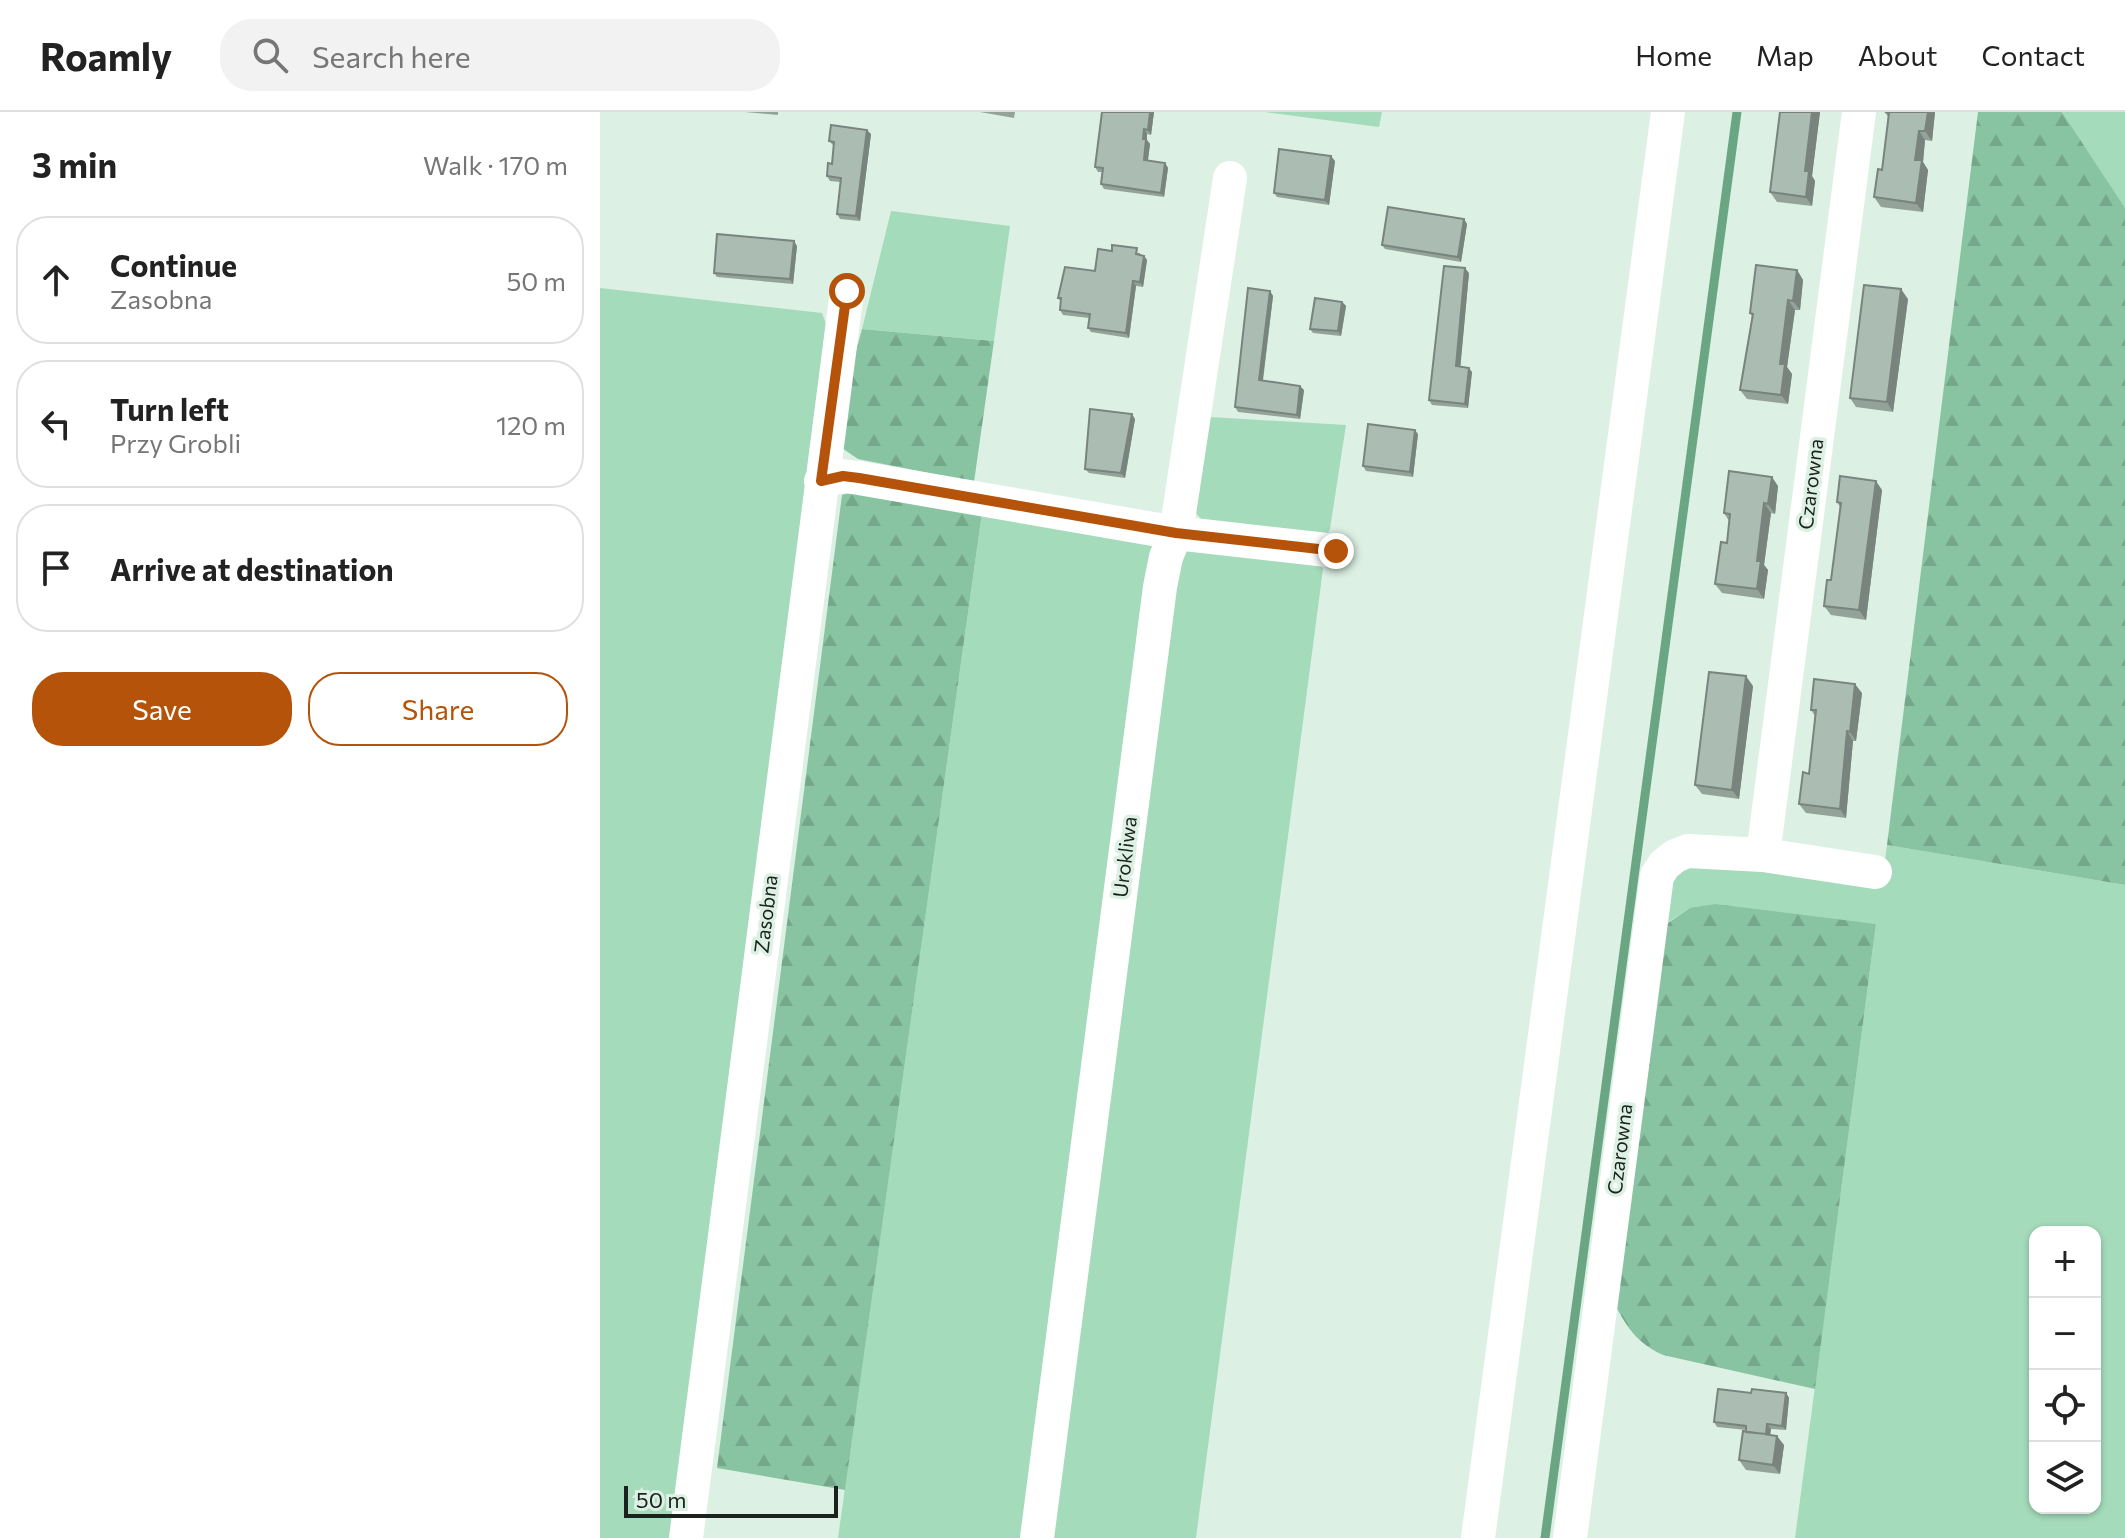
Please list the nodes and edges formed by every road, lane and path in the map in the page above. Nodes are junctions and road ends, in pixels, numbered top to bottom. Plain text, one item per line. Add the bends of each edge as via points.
1 (1668, 112) edge
2 (1859, 112) edge
3 (1230, 178) dead end
4 (847, 291) dead end
5 (821, 481) junction
6 (1176, 533) junction
7 (1336, 551) dead end
8 (1763, 855) junction
9 (1875, 872) dead end
10 (686, 1538) edge
11 (1037, 1538) edge
12 (1478, 1538) edge
13 (1570, 1538) edge

1 - 12 street
2 - 8 street, Czarowna
3 - 6 street, Urokliwa
4 - 5 street, Zasobna
5 - 6 street via 859,478
5 - 10 street, Zasobna
6 - 7 street
6 - 11 street, Urokliwa via 1160,587
8 - 9 street, Czarowna
8 - 13 street, Czarowna via 1688,851 1675,856 1657,876

